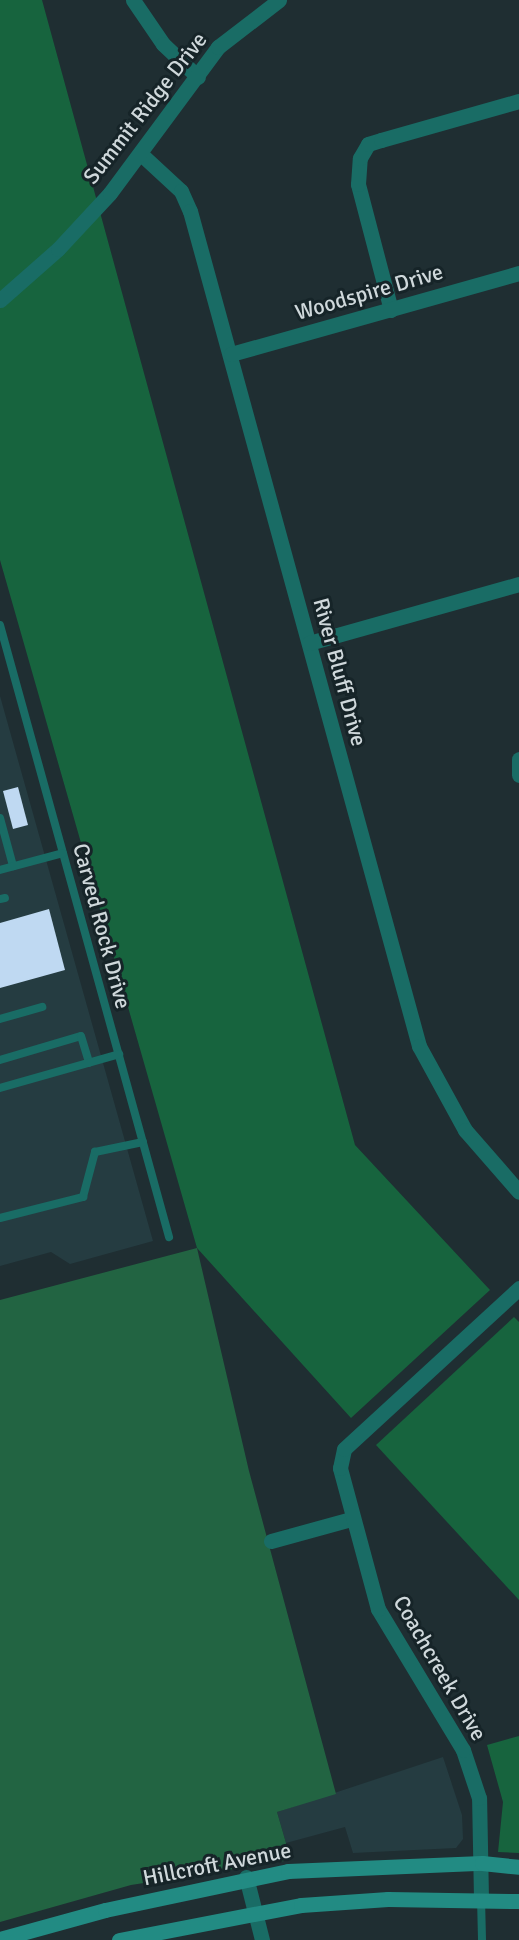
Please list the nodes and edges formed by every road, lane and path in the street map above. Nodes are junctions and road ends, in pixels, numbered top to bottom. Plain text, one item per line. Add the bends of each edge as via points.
1 (133, 0) edge
2 (279, 0) edge
3 (198, 76) junction
4 (519, 101) edge
5 (142, 155) junction
6 (519, 273) edge
7 (0, 300) edge
8 (391, 310) junction
9 (231, 354) junction
10 (519, 584) edge
11 (0, 625) edge
12 (309, 643) junction
13 (0, 818) edge
14 (63, 853) junction
15 (13, 866) junction
16 (0, 870) edge
17 (42, 1007) dead end
18 (0, 1019) edge
19 (119, 1054) junction
20 (0, 1060) edge
21 (89, 1063) junction
22 (0, 1088) edge
23 (143, 1142) junction
24 (519, 1192) edge
25 (0, 1218) edge
26 (169, 1237) dead end
27 (519, 1288) edge
28 (351, 1518) junction
29 (271, 1541) dead end
30 (482, 1863) junction
31 (519, 1867) edge
32 (246, 1877) junction
33 (481, 1898) junction
34 (519, 1901) edge
35 (254, 1910) junction
36 (0, 1939) edge
37 (119, 1940) edge
38 (262, 1940) edge
39 (482, 1940) edge

1 - 3 street via 163,44
2 - 3 street, Summit Ridge Drive via 218,48
3 - 5 street, Summit Ridge Drive
4 - 8 street via 368,144 360,158 358,184
5 - 7 street, Summit Ridge Drive via 58,249
5 - 9 street, River Bluff Drive via 182,191
6 - 8 street, Woodspire Drive
8 - 9 street, Woodspire Drive
9 - 12 street, River Bluff Drive
10 - 12 street
11 - 14 lane, Carved Rock Drive
12 - 24 street, River Bluff Drive via 419,1046 465,1130
13 - 15 lane
14 - 15 lane
14 - 19 lane, Carved Rock Drive
15 - 16 lane
17 - 18 lane
19 - 21 lane
19 - 23 lane, Carved Rock Drive
20 - 21 lane via 81,1036
21 - 22 lane
23 - 25 lane via 95,1152 84,1197
23 - 26 lane, Carved Rock Drive
27 - 28 street, Coachcreek Drive via 344,1449 340,1468
28 - 29 street
28 - 30 street, Coachcreek Drive via 378,1609 463,1750 481,1803
30 - 31 main road, Hillcroft Avenue
30 - 32 main road, Hillcroft Avenue via 377,1865
30 - 33 street, Coachcreek Drive
32 - 35 street
32 - 36 main road, Hillcroft Avenue
33 - 34 main road
33 - 35 main road via 388,1899
33 - 39 lane
35 - 37 main road
35 - 38 street

